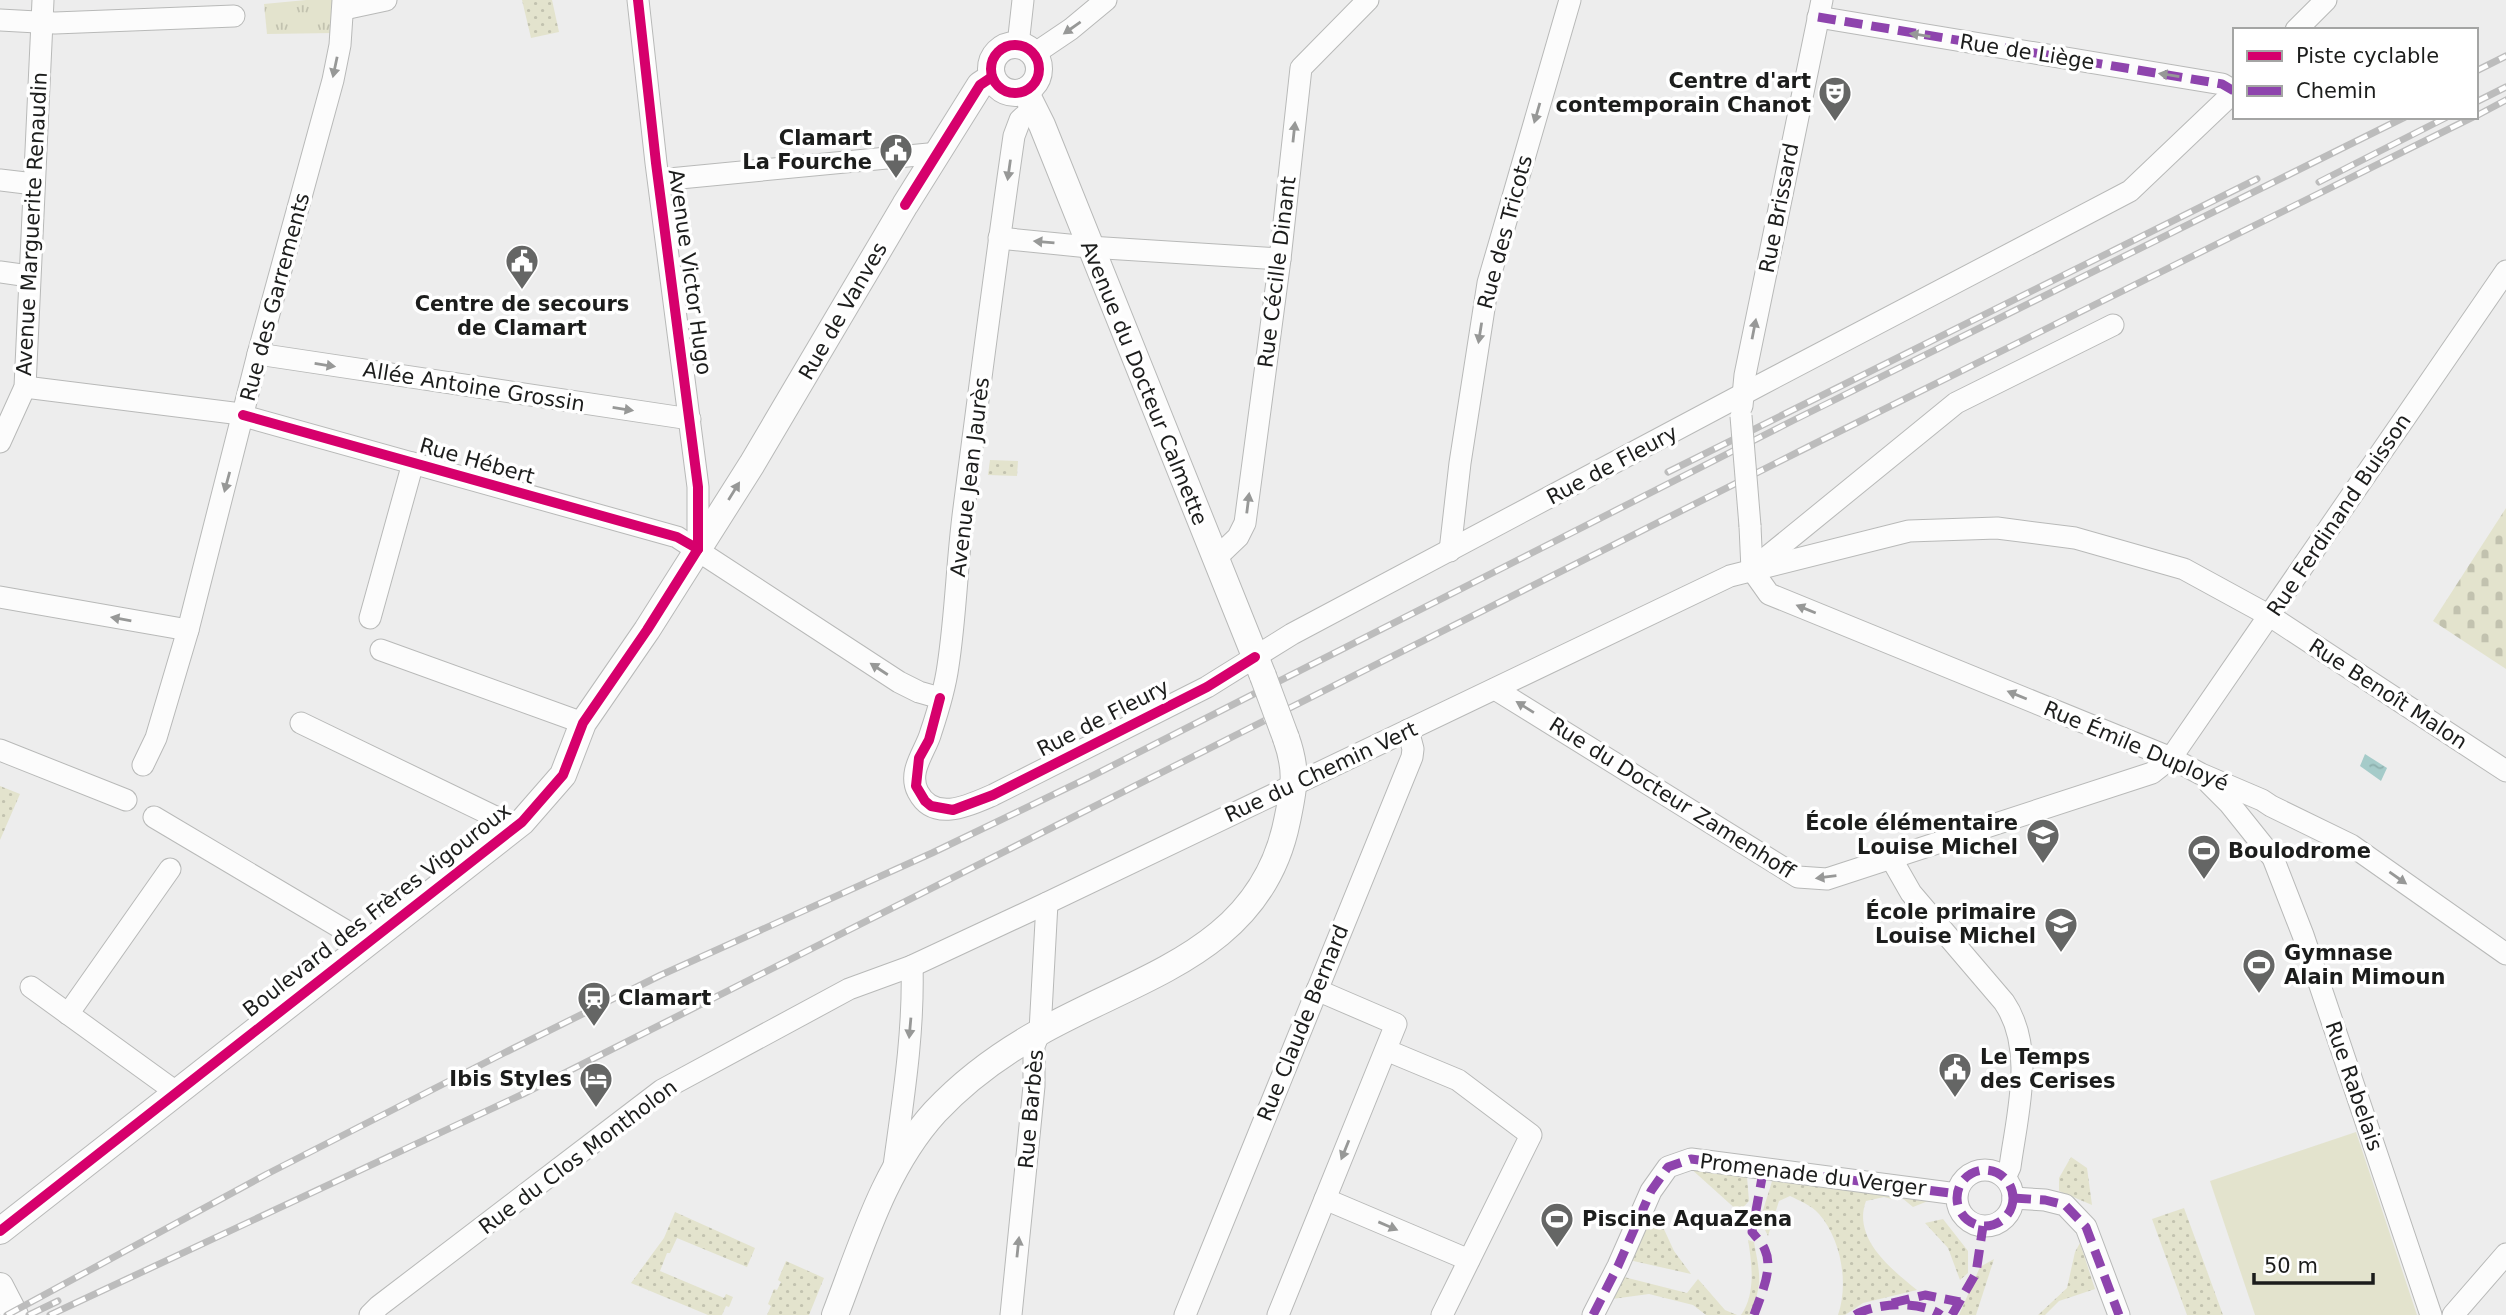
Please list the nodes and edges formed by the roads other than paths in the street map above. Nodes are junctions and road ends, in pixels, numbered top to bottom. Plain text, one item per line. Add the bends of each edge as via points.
1 (43, 0) edge
2 (386, 0) edge
3 (638, 0) edge
4 (1023, 0) edge
5 (1106, 0) edge
6 (1367, 0) edge
7 (1570, 0) edge
8 (2326, 0) edge
9 (344, 5) edge
10 (1820, 8) edge
11 (234, 16) dead end
12 (0, 20) edge
13 (42, 23) junction
14 (2298, 28) edge
15 (1026, 49) junction
16 (992, 77) junction
17 (2233, 90) edge
18 (2233, 93) edge
19 (1029, 100) junction
20 (939, 153) junction
21 (0, 180) edge
22 (659, 180) junction
23 (34, 184) junction
24 (999, 237) junction
25 (1089, 247) junction
26 (1280, 259) junction
27 (2506, 271) edge
28 (0, 272) edge
29 (29, 276) junction
30 (2113, 325) dead end
31 (258, 355) junction
32 (25, 387) junction
33 (1742, 406) junction
34 (243, 415) junction
35 (690, 419) junction
36 (0, 442) edge
37 (413, 463) junction
38 (1811, 520) junction
39 (698, 549) junction
40 (1450, 551) junction
41 (1825, 551) junction
42 (1214, 559) junction
43 (1752, 570) junction
44 (0, 597) edge
45 (2270, 616) junction
46 (370, 618) dead end
47 (188, 630) junction
48 (381, 650) dead end
49 (1259, 666) junction
50 (1495, 688) junction
51 (942, 692) junction
52 (301, 723) dead end
53 (583, 723) junction
54 (1408, 730) junction
55 (0, 750) edge
56 (2171, 758) junction
57 (143, 765) dead end
58 (2506, 772) edge
59 (2201, 774) junction
60 (1294, 785) junction
61 (126, 800) dead end
62 (966, 807) joint
63 (2272, 814) junction
64 (154, 817) dead end
65 (516, 827) junction
66 (1891, 858) junction
67 (2273, 858) junction
68 (170, 869) dead end
69 (1047, 903) junction
70 (368, 944) junction
71 (2506, 954) edge
72 (912, 966) junction
73 (31, 987) dead end
74 (1317, 990) junction
75 (68, 1014) junction
76 (1037, 1039) junction
77 (1383, 1058) junction
78 (905, 1089) junction
79 (176, 1093) junction
80 (935, 1112) junction
81 (894, 1168) junction
82 (2010, 1181) junction
83 (1957, 1194) junction
84 (1325, 1199) junction
85 (872, 1220) junction
86 (0, 1230) edge
87 (2506, 1254) edge
88 (1469, 1260) junction
89 (0, 1286) edge
90 (15, 1315) edge
91 (370, 1315) edge
92 (835, 1315) edge
93 (1011, 1315) edge
94 (1185, 1315) edge
95 (1278, 1315) edge
96 (1442, 1315) edge
97 (1593, 1315) edge
98 (2119, 1315) edge
99 (2431, 1315) edge
100 (2453, 1315) edge

1 - 13 street, Avenue Marguerite Renaudin
2 - 9 street
3 - 22 street, Avenue Victor Hugo
4 - 15 street
5 -> 15 street via 1071,29
26 -> 6 street, Rue Cécille Dinant via 1301,68
7 -> 40 street, Rue des Tricots via 1488,284
8 - 14 street
9 -> 31 street, Rue des Garrements via 333,80
17 -> 10 street, Rue de Liège via 2222,84
33 -> 10 street, Rue Brissard
11 - 13 street
12 - 13 street
13 - 23 street, Avenue Marguerite Renaudin
15 - 16 main road via 1009,46 995,55
15 - 19 main road via 1039,70
16 - 19 main road via 1003,90
16 - 20 main road, Rue de Vanves via 980,85
18 - 33 street, Rue de Fleury via 2130,191
19 -> 24 street, Avenue Jean Jaurès via 1014,136
19 - 25 main road, Avenue du Docteur Calmette
20 - 22 street
39 -> 20 main road, Rue de Vanves
21 - 23 street
22 - 35 street, Avenue Victor Hugo
23 - 29 street, Avenue Marguerite Renaudin
25 -> 24 street
24 - 51 street, Avenue Jean Jaurès
25 - 26 street
25 - 42 main road, Avenue du Docteur Calmette
42 -> 26 street, Rue Cécille Dinant via 1238,537 1245,523
27 - 45 street, Rue Ferdinand Buisson
28 - 29 street
29 - 32 street, Avenue Marguerite Renaudin
30 - 38 street via 1956,403
31 - 34 street, Rue des Garrements
31 -> 35 street, Allée Antoine Grossin
32 - 34 street, Rue Hébert
32 - 36 street, Avenue Marguerite Renaudin
33 - 40 street, Rue de Fleury
33 - 43 street, Rue Brissard, bridge
34 - 37 street, Rue Hébert
34 -> 47 street, Rue des Garrements
35 - 39 street, Avenue Victor Hugo via 698,487
37 - 39 street, Rue Hébert via 677,537
37 - 46 street
38 - 41 street
38 - 43 street
51 -> 39 street, Rue Hébert via 919,692 899,682 708,560
39 - 53 main road, Boulevard des Frères Vigouroux
40 - 49 street, Rue de Fleury via 1292,634
41 - 43 street, Rue du Chemin Vert
41 - 45 street, Rue Benoît Malon via 1909,531 1997,528 2075,538 2184,569
42 - 49 main road, Avenue du Docteur Calmette
43 - 50 street, Rue du Chemin Vert via 1730,576
56 -> 43 street, Rue Émile Duployé via 1769,594
47 -> 44 street
45 - 56 street, Rue Ferdinand Buisson
45 - 58 street, Rue Benoît Malon
47 - 57 street, Rue des Garrements via 156,738
48 - 53 street
49 - 60 main road, Avenue du Docteur Calmette, bridge via 1294,762
49 - 62 street, Rue de Fleury via 1207,687
50 - 54 street, Rue du Chemin Vert
66 -> 50 street, Rue du Docteur Zamenhoff via 1827,879 1798,877
51 - 62 street, Avenue Jean Jaurès via 929,740 919,758 916,786 931,806
52 - 65 street
53 - 65 main road, Boulevard des Frères Vigouroux via 563,775
54 - 60 street, Rue du Chemin Vert
54 - 74 street, Rue Claude Bernard via 1412,757
55 - 61 street
56 - 59 street, Rue Émile Duployé
56 - 66 street, Rue du Docteur Zamenhoff via 2152,773
59 - 63 street, Rue Émile Duployé via 2262,800
59 - 67 street
60 - 69 street, Rue du Chemin Vert
60 - 76 main road, Avenue du Docteur Calmette via 1282,843 1268,876 1228,928 1185,959
63 - 67 street
63 -> 71 street via 2298,819 2351,845
64 - 70 street
65 - 70 main road, Boulevard des Frères Vigouroux
66 - 82 street via 1910,893 2015,1018 2021,1082
67 - 99 street, Rue Rabelais
68 - 75 street
69 - 72 street, Rue du Chemin Vert
69 - 76 street, Rue Barbès
70 - 79 main road, Boulevard des Frères Vigouroux
72 -> 78 street
72 - 91 street, Rue du Clos Montholon via 849,989 662,1090
73 - 75 street
74 - 77 street via 1396,1024
74 - 94 street, Rue Claude Bernard
75 - 79 street
76 - 80 main road via 985,1066
76 - 85 main road via 943,1119
93 -> 76 street, Rue Barbès
77 -> 84 street
77 - 88 street via 1458,1080 1531,1135
78 - 80 street via 914,1105
78 - 81 street
79 - 86 main road, Boulevard des Frères Vigouroux
80 - 81 main road
81 - 85 main road
82 - 83 street, Promenade du Verger via 1992,1171 1976,1171 1964,1180
82 - 83 street, Promenade du Verger via 2009,1213 1991,1226 1963,1216
82 - 98 street, Promenade du Verger via 2065,1205 2086,1227
83 - 97 street, Promenade du Verger via 1691,1159 1668,1167 1651,1191
84 -> 88 street
84 - 95 street
85 - 92 main road
87 - 100 street
88 - 96 street
89 - 90 main road

